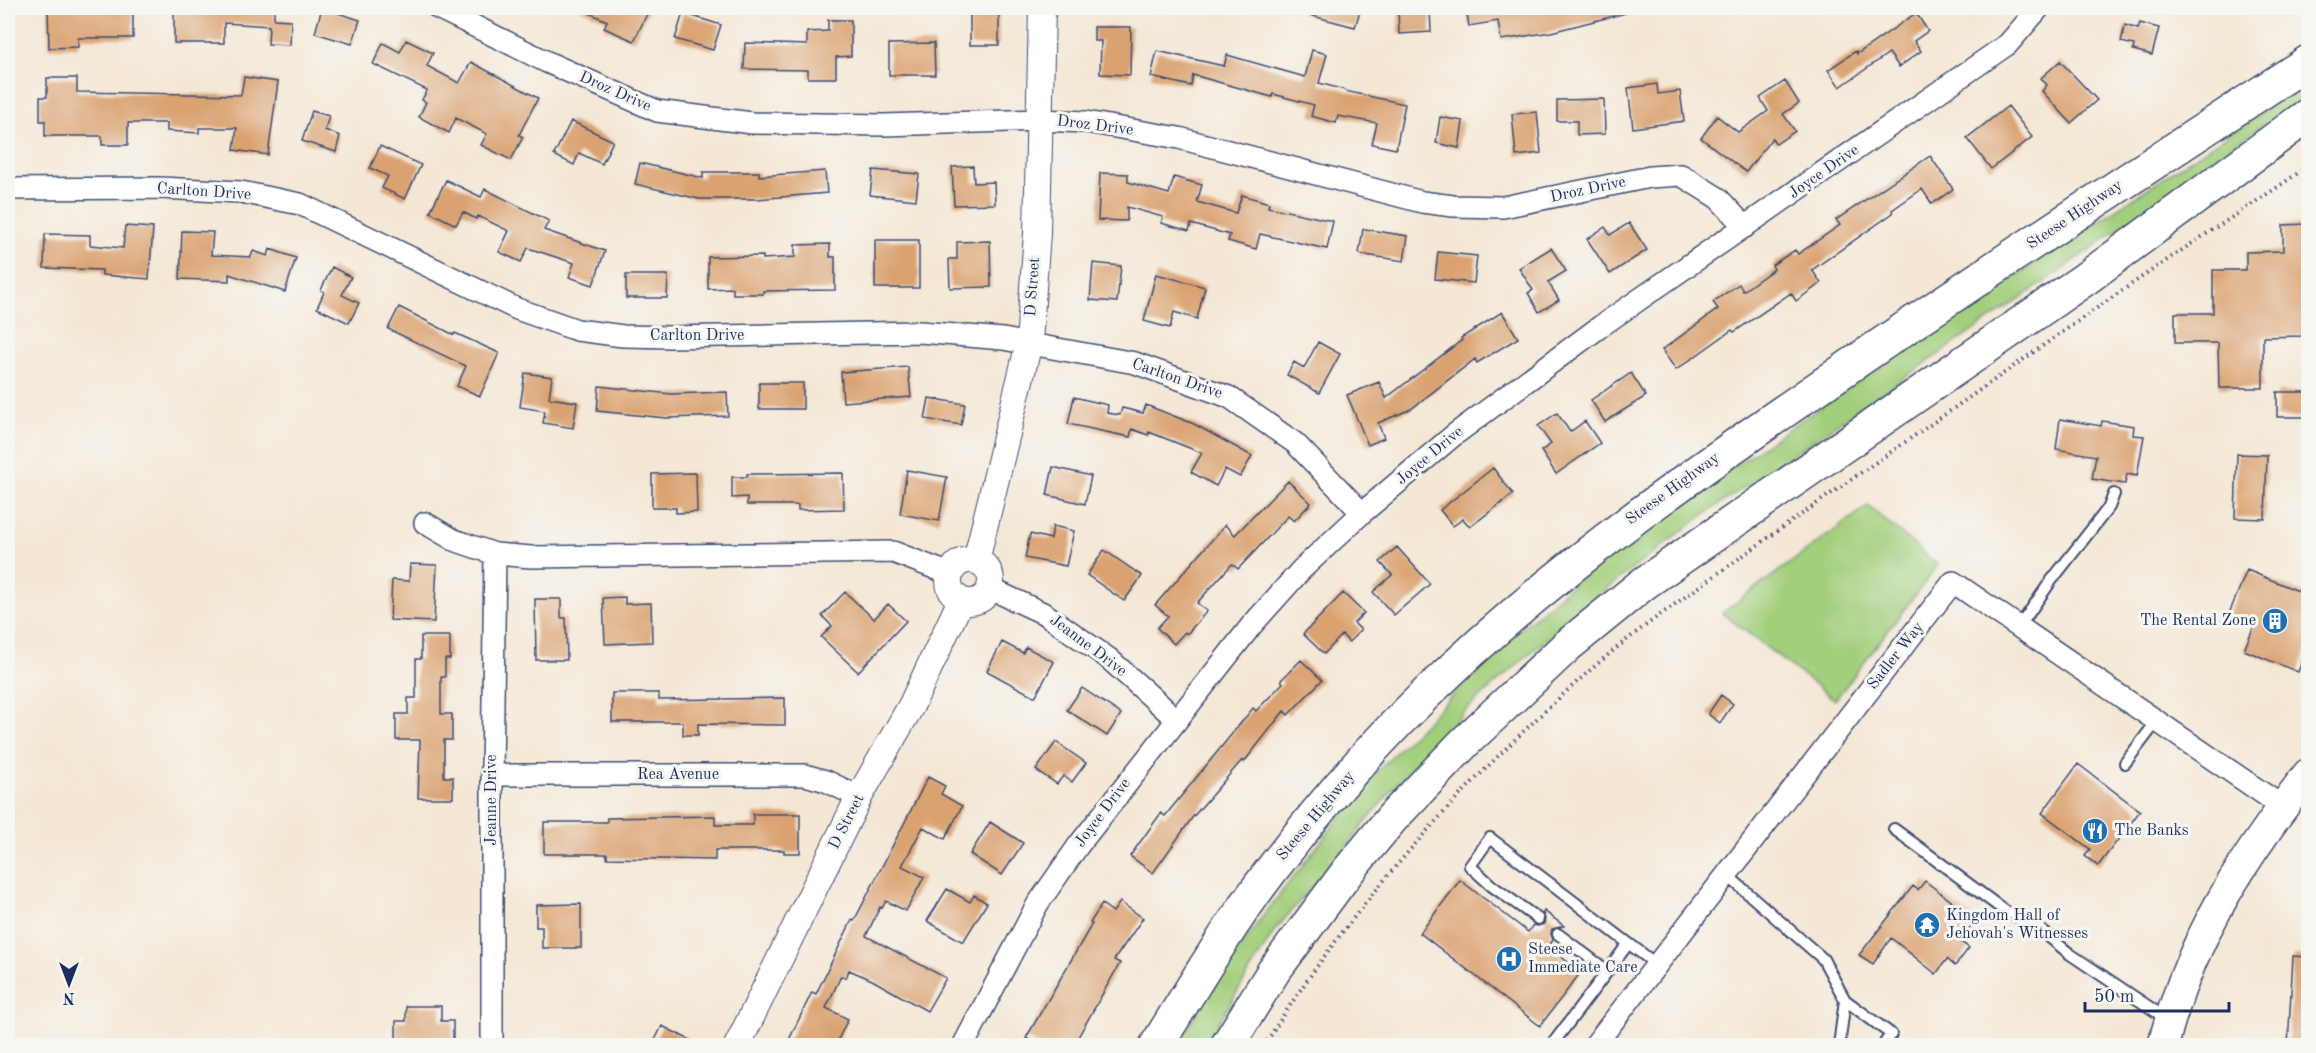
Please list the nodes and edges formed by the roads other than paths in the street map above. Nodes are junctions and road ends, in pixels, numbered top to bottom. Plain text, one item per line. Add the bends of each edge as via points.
1 (438, 8) edge
2 (1042, 8) edge
3 (2039, 8) edge
4 (2308, 62) edge
5 (2308, 115) edge
6 (1040, 120) junction
7 (8, 189) edge
8 (1745, 227) junction
9 (1029, 343) junction
10 (2114, 494) dead end
11 (1362, 513) junction
12 (425, 523) dead end
13 (495, 554) junction
14 (976, 561) junction
15 (951, 574) junction
16 (990, 588) junction
17 (962, 600) junction
18 (2019, 627) junction
19 (1176, 719) junction
20 (2157, 721) junction
21 (2125, 763) dead end
22 (2308, 774) edge
23 (492, 775) junction
24 (859, 797) junction
25 (2283, 807) junction
26 (1894, 829) dead end
27 (1727, 874) junction
28 (1538, 919) dead end
29 (1558, 934) dead end
30 (1628, 944) junction
31 (1657, 965) junction
32 (1606, 970) junction
33 (1845, 1000) junction
34 (2166, 1033) edge
35 (492, 1046) edge
36 (737, 1046) edge
37 (963, 1046) edge
38 (1156, 1046) edge
39 (1227, 1046) edge
40 (1551, 1046) edge
41 (1594, 1046) edge
42 (1839, 1046) edge
43 (1883, 1046) edge

1 - 6 street, Droz Drive via 657,111 752,123 884,125
2 - 6 street, D Street
3 - 8 street, Joyce Drive via 2008,44
4 - 38 highway, Steese Highway via 1707,464 1518,608 1426,694 1357,767 1270,871
5 - 39 highway via 2085,279 1643,585 1567,646 1464,743 1348,871 1273,972
6 - 8 street, Droz Drive via 1086,122 1179,138 1422,202 1453,206 1503,207 1650,177 1681,175 1718,198
6 - 9 street, D Street
7 - 9 street, Carlton Drive via 241,192 300,204 517,309 577,330 671,337 920,332
8 - 11 street, Joyce Drive via 1463,428
9 - 11 street, Carlton Drive via 1135,363 1229,397 1295,443
9 - 14 street, D Street
10 - 18 lane via 2109,507
11 - 19 street, Joyce Drive via 1302,569
12 - 13 street via 454,540
13 - 15 street via 531,557 893,552
13 - 23 street, Jeanne Drive
14 - 15 street via 962,561
14 - 16 street via 987,569
15 - 17 street via 949,585
16 - 17 street via 981,599
16 - 19 street, Jeanne Drive via 1045,614 1108,658
17 - 24 street, D Street via 910,706
18 - 20 street, Sadler Way
18 - 27 street, Sadler Way via 1953,582
19 - 37 street, Joyce Drive via 1037,905
20 - 21 lane
20 - 25 street, Sadler Way
22 - 25 main road
23 - 24 street, Rea Avenue via 805,775
23 - 35 street, Jeanne Drive
24 - 36 street, D Street
25 - 34 main road via 2232,880 2210,921 2190,963
26 - 34 lane via 2005,911 2032,923
27 - 31 street, Sadler Way
27 - 33 lane via 1823,959
28 - 30 lane via 1470,866 1490,838
29 - 32 lane
30 - 31 lane
30 - 32 lane
31 - 41 street, Sadler Way
32 - 40 lane
33 - 42 lane
33 - 43 lane via 1891,1034

